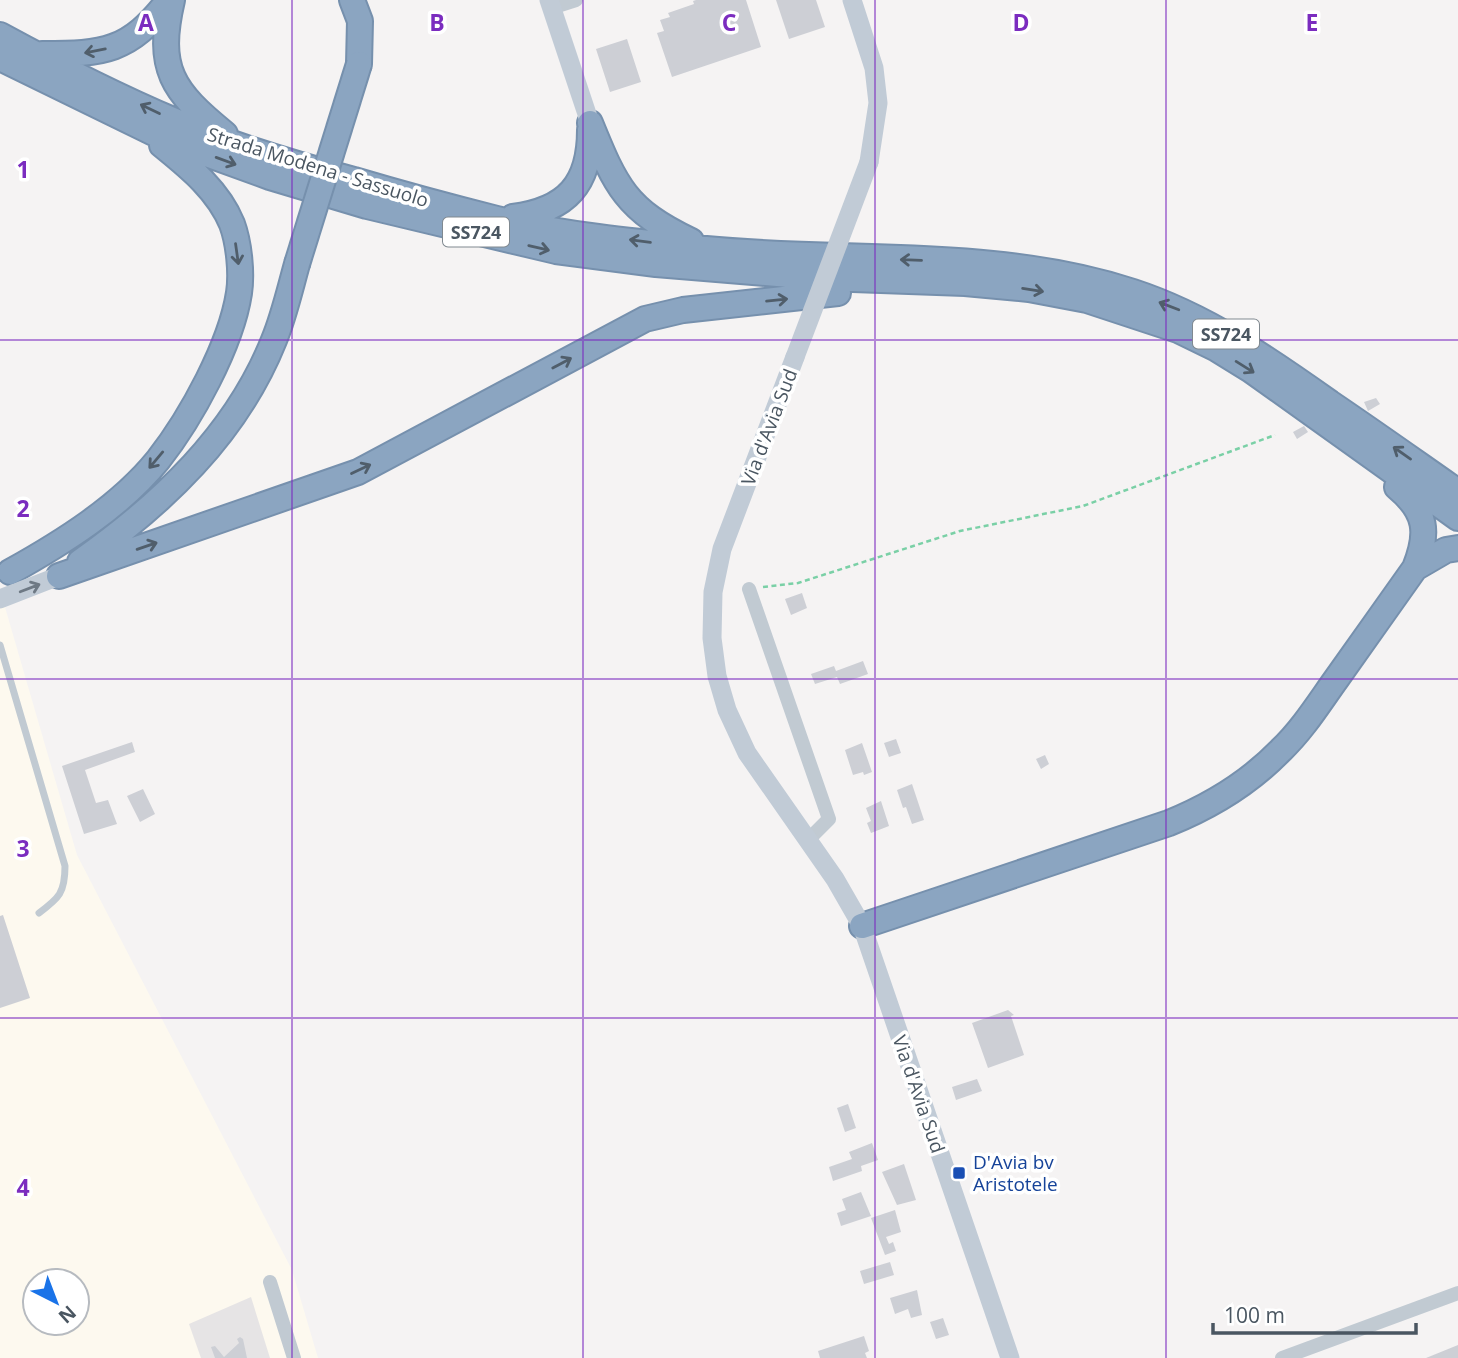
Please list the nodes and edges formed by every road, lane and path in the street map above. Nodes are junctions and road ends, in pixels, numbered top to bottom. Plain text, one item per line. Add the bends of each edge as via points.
1 (170, 0) edge
2 (352, 0) edge
3 (576, 0) edge
4 (852, 0) edge
5 (550, 4) edge
6 (0, 35) edge
7 (34, 53) junction
8 (0, 58) edge
9 (590, 123) junction
10 (139, 127) junction
11 (236, 144) junction
12 (498, 219) junction
13 (707, 249) junction
14 (860, 269) junction
15 (965, 283) junction
16 (1320, 420) junction
17 (1275, 435) dead end
18 (1458, 492) edge
19 (1458, 518) edge
20 (125, 527) junction
21 (1458, 548) edge
22 (1415, 568) junction
23 (5, 574) edge
24 (59, 576) junction
25 (749, 589) joint
26 (0, 599) edge
27 (0, 645) edge
28 (808, 840) junction
29 (39, 913) dead end
30 (862, 926) junction
31 (271, 1282) dead end
32 (1458, 1293) edge
33 (294, 1358) edge
34 (1010, 1358) edge
35 (1282, 1358) edge

1 -> 7 highway via 147,26 114,47 93,53
1 - 11 highway via 166,59 171,75 192,105
2 - 20 highway, bridge via 360,21 359,64 274,339 252,387 224,430 188,472
3 - 5 street
4 - 28 street, Via d'Avia Sud, bridge via 874,68 878,103 869,162 722,549 713,592 712,638 727,710 747,753
5 - 9 street
6 - 7 highway, Strada Modena - Sassuolo / SS724
11 -> 7 highway, Strada Modena - Sassuolo / SS724 via 176,122
8 - 10 highway, Strada Modena - Sassuolo / SS724
9 - 12 highway via 587,166 564,200 528,215
9 - 13 highway via 606,162 631,202 647,217
10 -> 14 highway, Strada Modena - Sassuolo / SS724 via 270,177 367,206 556,251 656,264
10 -> 23 highway via 212,190 232,225 240,291 229,334 208,379 157,460 71,536
11 - 12 highway, Strada Modena - Sassuolo / SS724
13 -> 12 highway, Strada Modena - Sassuolo / SS724
13 - 14 highway, Strada Modena - Sassuolo / SS724
14 - 15 highway, SS724
18 -> 14 highway, SS724 via 1284,370 1185,312 1087,277 1024,267
15 -> 16 highway, SS724 via 1087,300 1178,330 1251,370
24 -> 15 highway via 358,472 645,319 872,289
16 - 19 highway, SS724
16 - 22 highway via 1407,495 1419,512 1426,531
17 - 25 path via 1083,506 960,531 797,583
20 - 23 highway via 57,559
20 - 24 highway
21 - 22 highway
22 - 30 highway via 1305,723 1281,750 1226,796 1169,823
26 -> 24 street
25 - 28 street via 829,819
27 - 29 lane via 65,866 63,890
28 - 30 street, Via d'Avia Sud
30 - 34 street, Via d'Avia Sud
31 - 33 street
32 - 35 street

